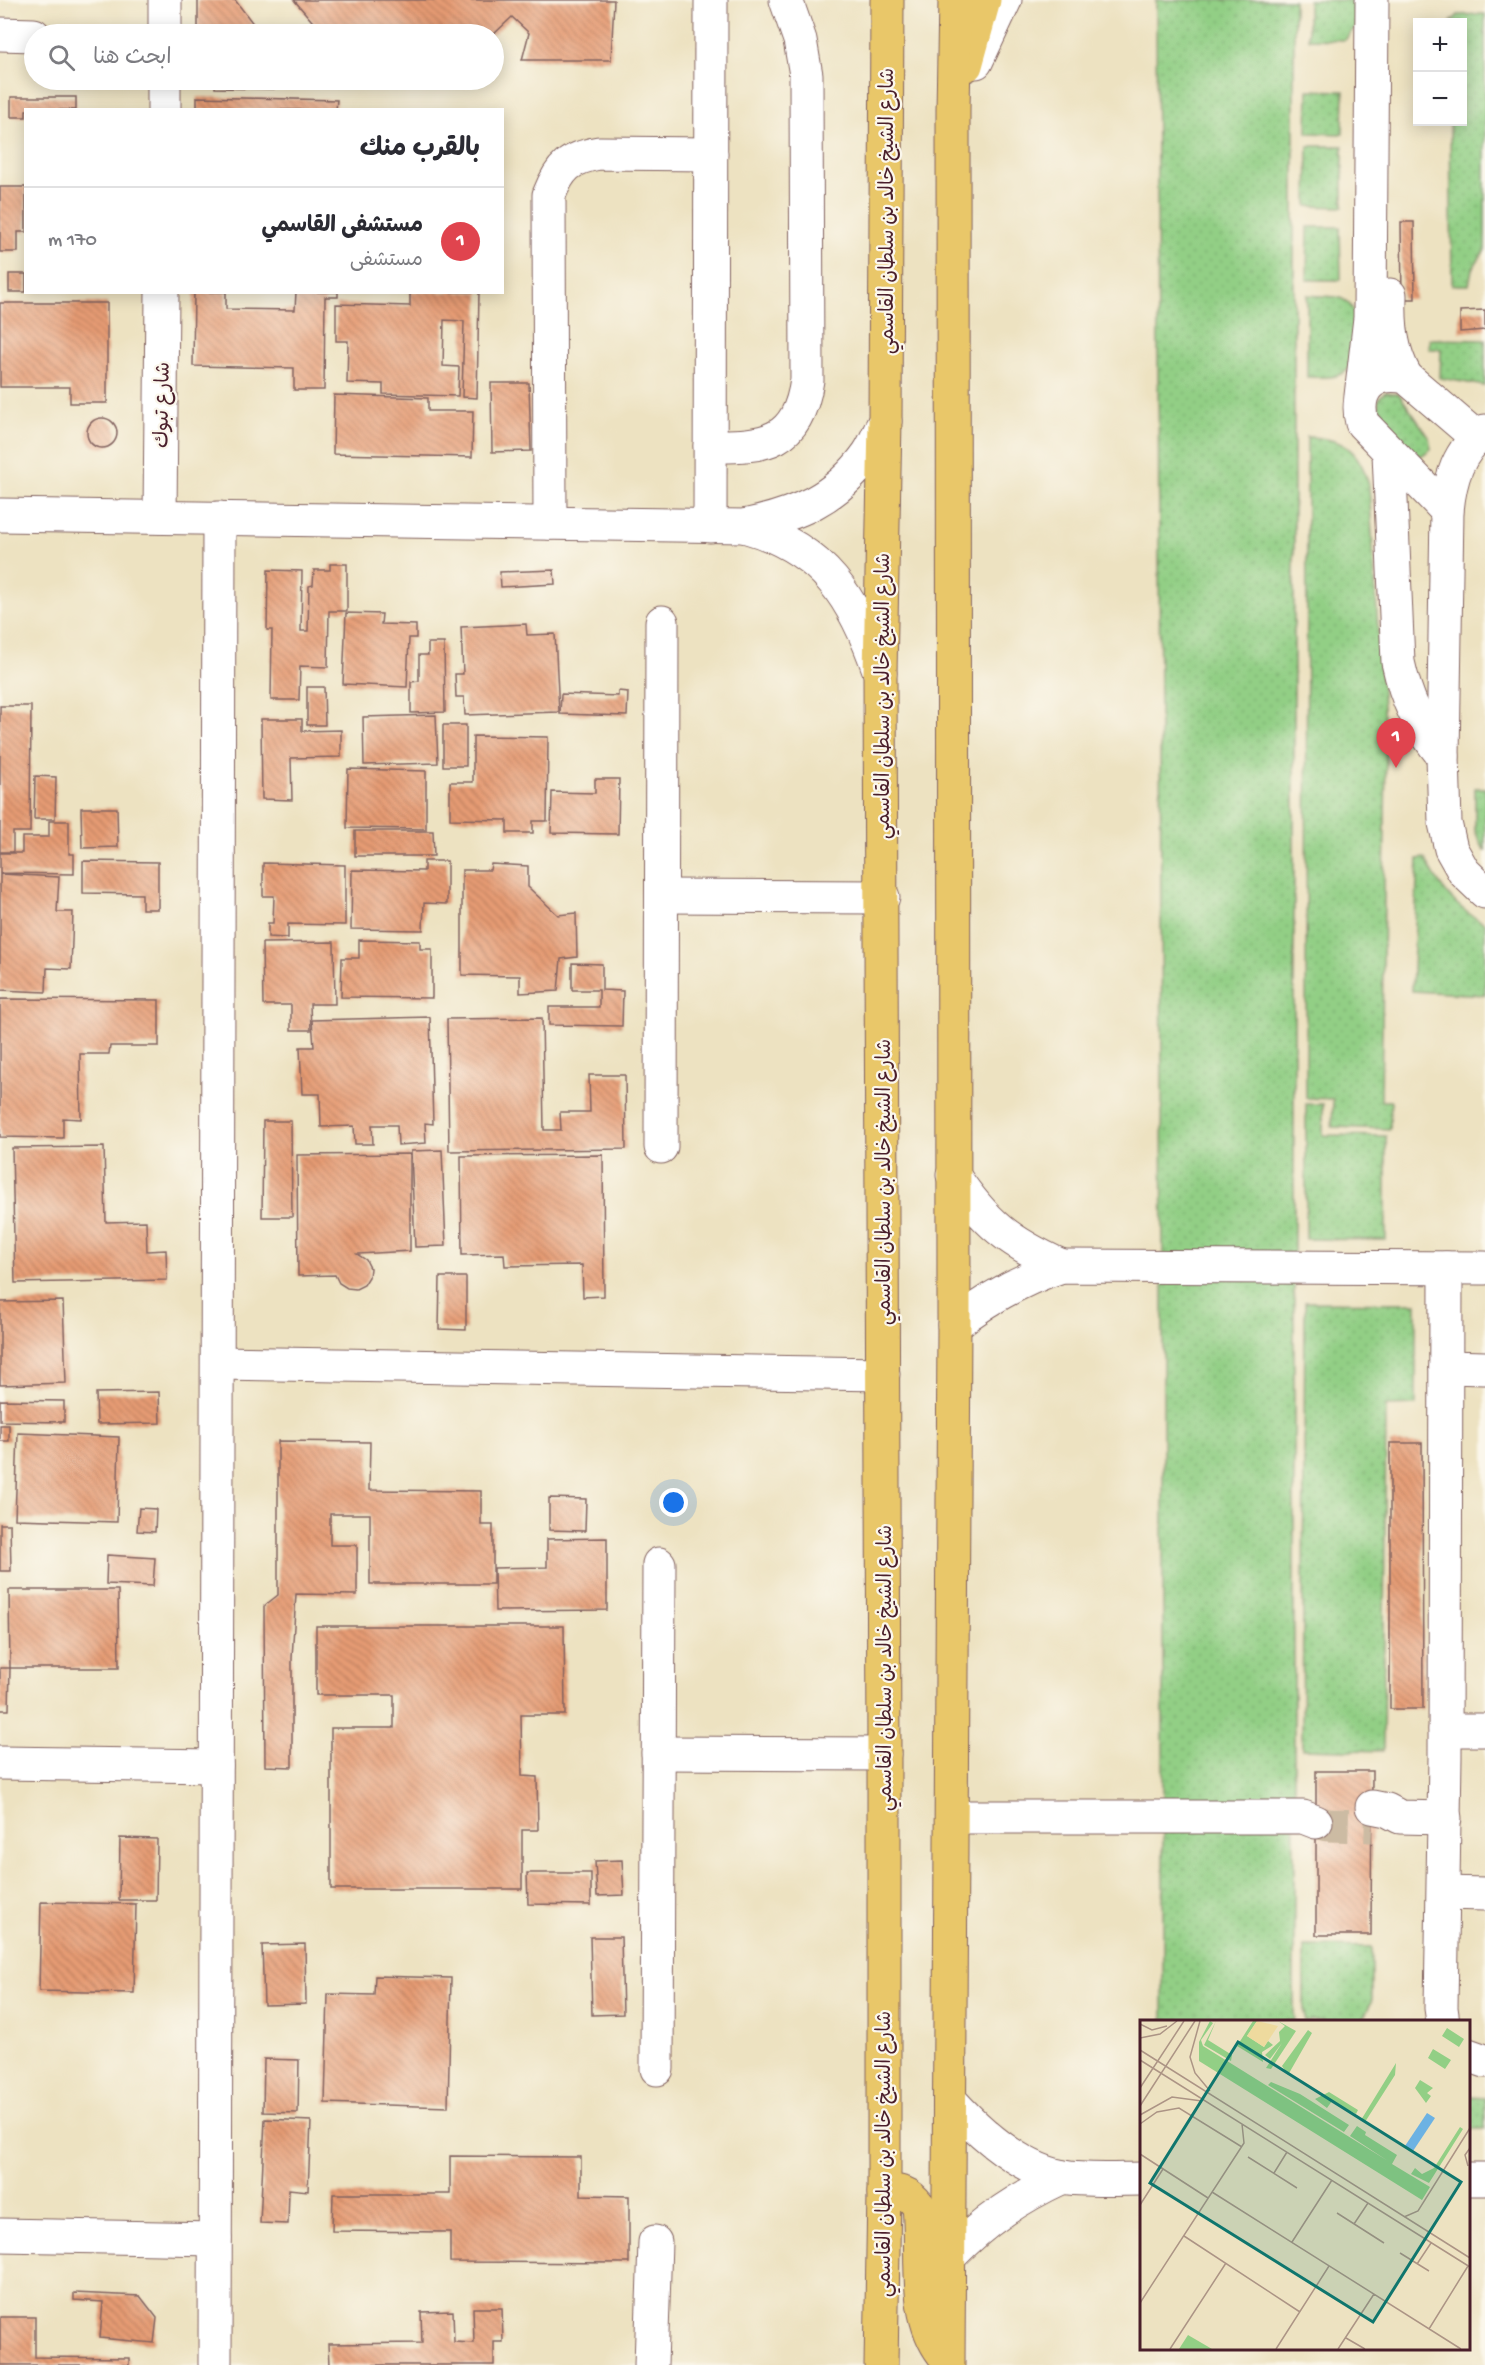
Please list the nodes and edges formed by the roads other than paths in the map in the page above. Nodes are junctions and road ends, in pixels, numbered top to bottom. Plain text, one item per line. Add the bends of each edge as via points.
1 (165, 0) edge
2 (711, 0) edge
3 (786, 0) edge
4 (862, 0) edge
5 (887, 0) edge
6 (955, 0) edge
7 (984, 0) edge
8 (1005, 0) edge
9 (1372, 0) edge
10 (1393, 0) edge
11 (165, 24) edge
12 (0, 34) edge
13 (24, 34) edge
14 (887, 87) junction
15 (164, 90) edge
16 (164, 108) edge
17 (953, 110) junction
18 (711, 153) junction
19 (162, 294) edge
20 (1406, 377) junction
21 (1361, 396) junction
22 (885, 421) junction
23 (1481, 434) edge
24 (710, 446) junction
25 (1389, 453) junction
26 (1447, 511) junction
27 (0, 515) edge
28 (160, 517) junction
29 (219, 518) junction
30 (550, 523) junction
31 (711, 526) junction
32 (744, 526) junction
33 (662, 622) dead end
34 (880, 674) junction
35 (1443, 756) junction
36 (1485, 892) edge
37 (662, 896) junction
38 (883, 897) junction
39 (662, 1148) dead end
40 (953, 1175) junction
41 (1062, 1266) junction
42 (1446, 1268) junction
43 (1485, 1268) edge
44 (954, 1325) junction
45 (218, 1363) junction
46 (1446, 1367) junction
47 (1485, 1368) edge
48 (884, 1374) junction
49 (659, 1564) dead end
50 (1445, 1730) junction
51 (1485, 1730) edge
52 (658, 1753) junction
53 (884, 1754) junction
54 (0, 1763) edge
55 (216, 1766) junction
56 (1381, 1816) tunnel mouth
57 (952, 1817) junction
58 (1312, 1817) tunnel mouth
59 (1444, 1818) junction
60 (1443, 1893) junction
61 (1485, 1894) edge
62 (1443, 2020) edge
63 (1470, 2056) edge
64 (1485, 2061) edge
65 (657, 2069) dead end
66 (951, 2101) junction
67 (1063, 2177) junction
68 (1140, 2179) edge
69 (884, 2193) junction
70 (0, 2235) edge
71 (215, 2239) junction
72 (655, 2242) dead end
73 (950, 2256) junction
74 (948, 2362) edge
75 (214, 2365) edge
76 (651, 2365) edge
77 (881, 2365) edge

1 - 11 street
2 - 18 street
3 - 24 street via 800,40 806,75 804,399 797,417 769,442 750,447
4 - 14 main road
5 - 14 main road, شارع الشيخ خالد بن سلطان القاسمي
6 - 17 main road
7 - 17 main road
8 - 17 street
9 - 21 street via 1370,318
10 - 20 street via 1389,325 1395,354
12 - 13 street
14 - 22 main road, شارع الشيخ خالد بن سلطان القاسمي
15 - 16 street
17 - 40 main road
18 - 24 street
18 - 30 street via 599,153 566,165 555,178 549,195
19 - 28 street, شارع تبوك
20 - 21 street via 1380,376 1368,384
20 - 23 street
21 - 25 street via 1358,410 1362,423
22 - 32 street via 869,453 845,481 815,504 781,518
22 - 34 main road, شارع الشيخ خالد بن سلطان القاسمي
23 - 26 street via 1460,459 1450,484
24 - 31 street
25 - 26 street
25 - 35 street via 1398,662 1413,712
26 - 35 street
27 - 28 street
28 - 29 street
29 - 30 street
29 - 45 street
30 - 31 street
31 - 32 street
32 - 34 street via 790,544 823,568 849,599
33 - 37 street
34 - 38 main road, شارع الشيخ خالد بن سلطان القاسمي
35 - 36 street via 1444,824 1451,849 1464,872
37 - 38 street
37 - 39 street
38 - 48 main road, شارع الشيخ خالد بن سلطان القاسمي
40 - 41 street via 973,1205 999,1231
40 - 44 main road
41 - 42 street
41 - 44 street via 1005,1289
42 - 43 street
42 - 46 street
44 - 57 main road
45 - 48 street
45 - 55 street
46 - 47 street
46 - 50 street
48 - 53 main road, شارع الشيخ خالد بن سلطان القاسمي
49 - 52 street
50 - 51 street
50 - 59 street
52 - 53 street
52 - 65 street
53 - 69 main road, شارع الشيخ خالد بن سلطان القاسمي
54 - 55 street
55 - 71 street
56 - 59 street
57 - 58 street
57 - 66 main road
59 - 60 street
60 - 61 street
60 - 62 street
63 - 64 street
66 - 67 street via 974,2127 1001,2148
66 - 73 main road
67 - 68 street
67 - 73 street via 1002,2210
69 - 74 main road via 904,2192 919,2206 923,2300 934,2342
69 - 77 main road, شارع الشيخ خالد بن سلطان القاسمي
70 - 71 street
71 - 75 street
72 - 76 street
73 - 74 main road

